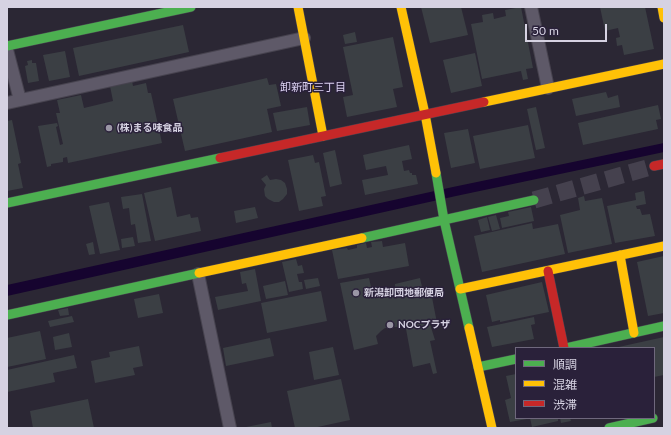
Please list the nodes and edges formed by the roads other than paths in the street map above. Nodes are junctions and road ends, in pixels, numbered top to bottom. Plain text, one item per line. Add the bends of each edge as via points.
1 (191, 7) edge
2 (298, 7) edge
3 (401, 7) edge
4 (531, 7) edge
5 (662, 7) edge
6 (664, 18) edge
7 (304, 38) junction
8 (7, 46) edge
9 (7, 50) edge
10 (664, 64) edge
11 (548, 88) junction
12 (20, 100) junction
13 (7, 103) edge
14 (425, 114) junction
15 (323, 136) junction
16 (664, 164) edge
17 (654, 166) tunnel mouth
18 (534, 200) tunnel mouth
19 (7, 204) edge
20 (444, 220) junction
21 (664, 246) edge
22 (620, 256) junction
23 (548, 271) junction
24 (198, 274) junction
25 (460, 289) junction
26 (7, 315) edge
27 (664, 326) edge
28 (634, 333) junction
29 (565, 347) edge
30 (570, 347) edge
31 (515, 359) edge
32 (478, 367) junction
33 (650, 419) edge
34 (230, 428) edge
35 (492, 428) edge
36 (609, 428) edge

1 - 8 street
2 - 7 street
3 - 14 street
4 - 11 street
5 - 6 street
7 - 12 street
7 - 15 street
9 - 12 street
10 - 11 street
11 - 14 street
12 - 13 street
14 - 15 street
14 - 20 street
15 - 19 street
16 - 17 street
18 - 20 street
20 - 24 street
20 - 25 street
21 - 22 street
22 - 23 street
22 - 28 street
23 - 25 street
23 - 29 street
24 - 26 street
24 - 34 street
25 - 32 street
27 - 28 street
28 - 30 street
31 - 32 street
32 - 35 street
33 - 36 street

